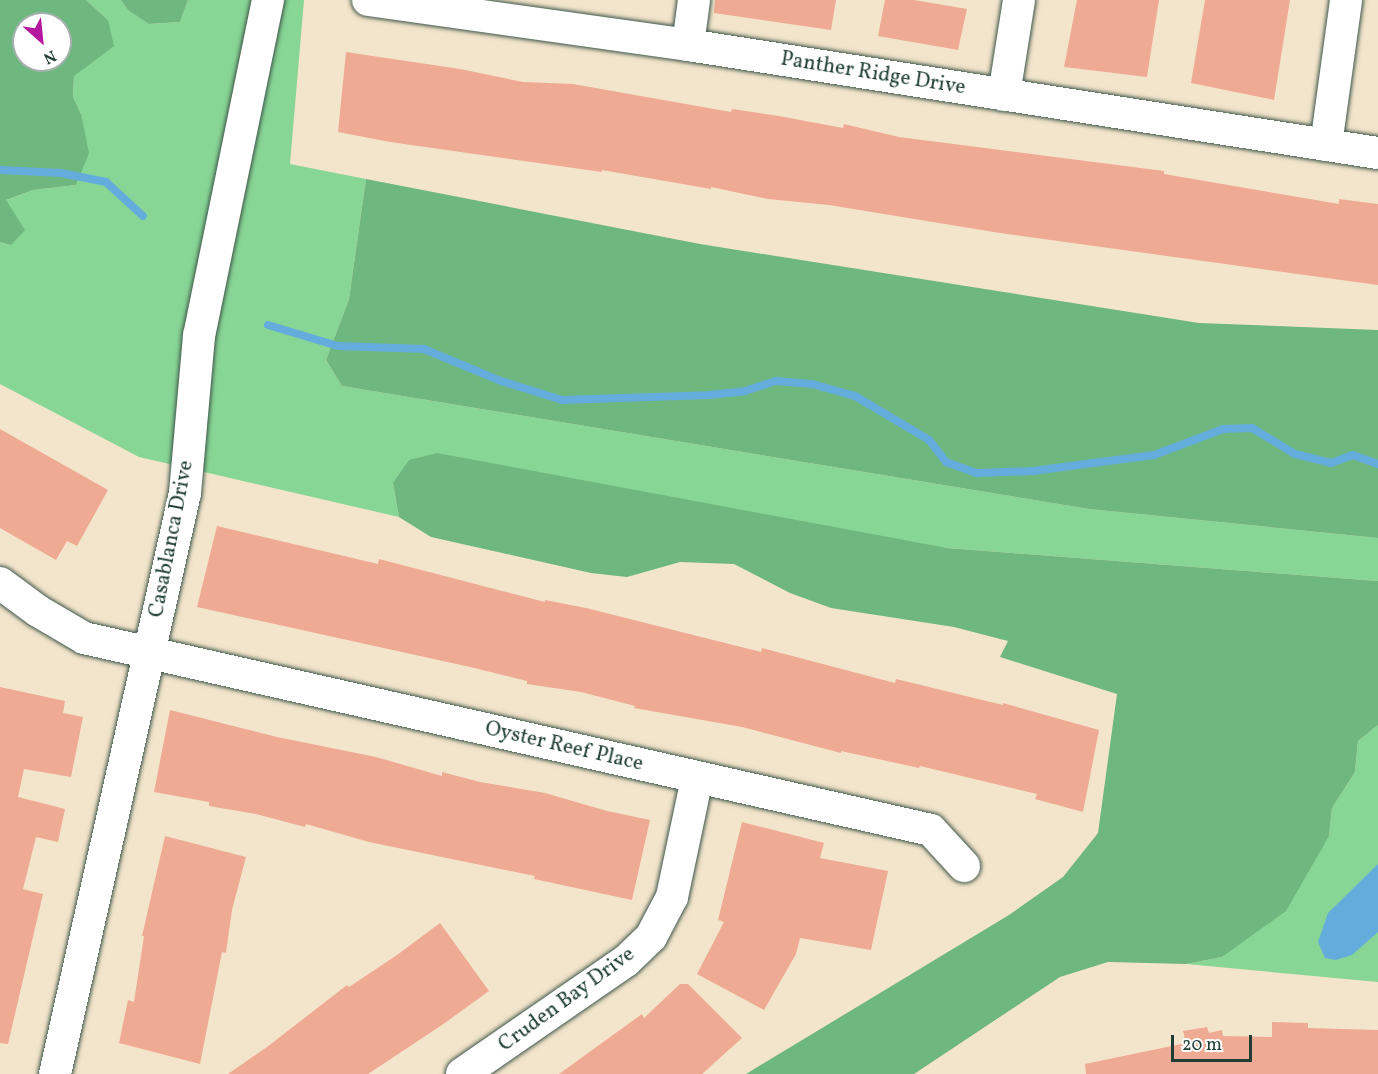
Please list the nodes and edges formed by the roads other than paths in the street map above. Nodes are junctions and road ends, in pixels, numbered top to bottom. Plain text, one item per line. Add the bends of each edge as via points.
1 (268, 0) edge
2 (368, 0) edge
3 (694, 0) edge
4 (1020, 0) edge
5 (1346, 0) edge
6 (688, 45) junction
7 (1004, 95) junction
8 (1326, 145) junction
9 (1378, 153) edge
10 (0, 583) edge
11 (149, 652) junction
12 (697, 778) junction
13 (964, 866) dead end
14 (56, 1074) edge
15 (462, 1074) edge

1 - 11 street, Casablanca Drive via 199,336 185,493
2 - 6 street, Panther Ridge Drive
3 - 6 street
4 - 7 street
5 - 8 street
6 - 7 street, Panther Ridge Drive
7 - 8 street, Panther Ridge Drive
8 - 9 street, Panther Ridge Drive
10 - 11 street, Oyster Reef Place via 84,638
11 - 12 street, Oyster Reef Place
11 - 14 street, Casablanca Drive
12 - 13 street, Oyster Reef Place via 931,830
12 - 15 street, Cruden Bay Drive via 672,897 651,937 626,960

